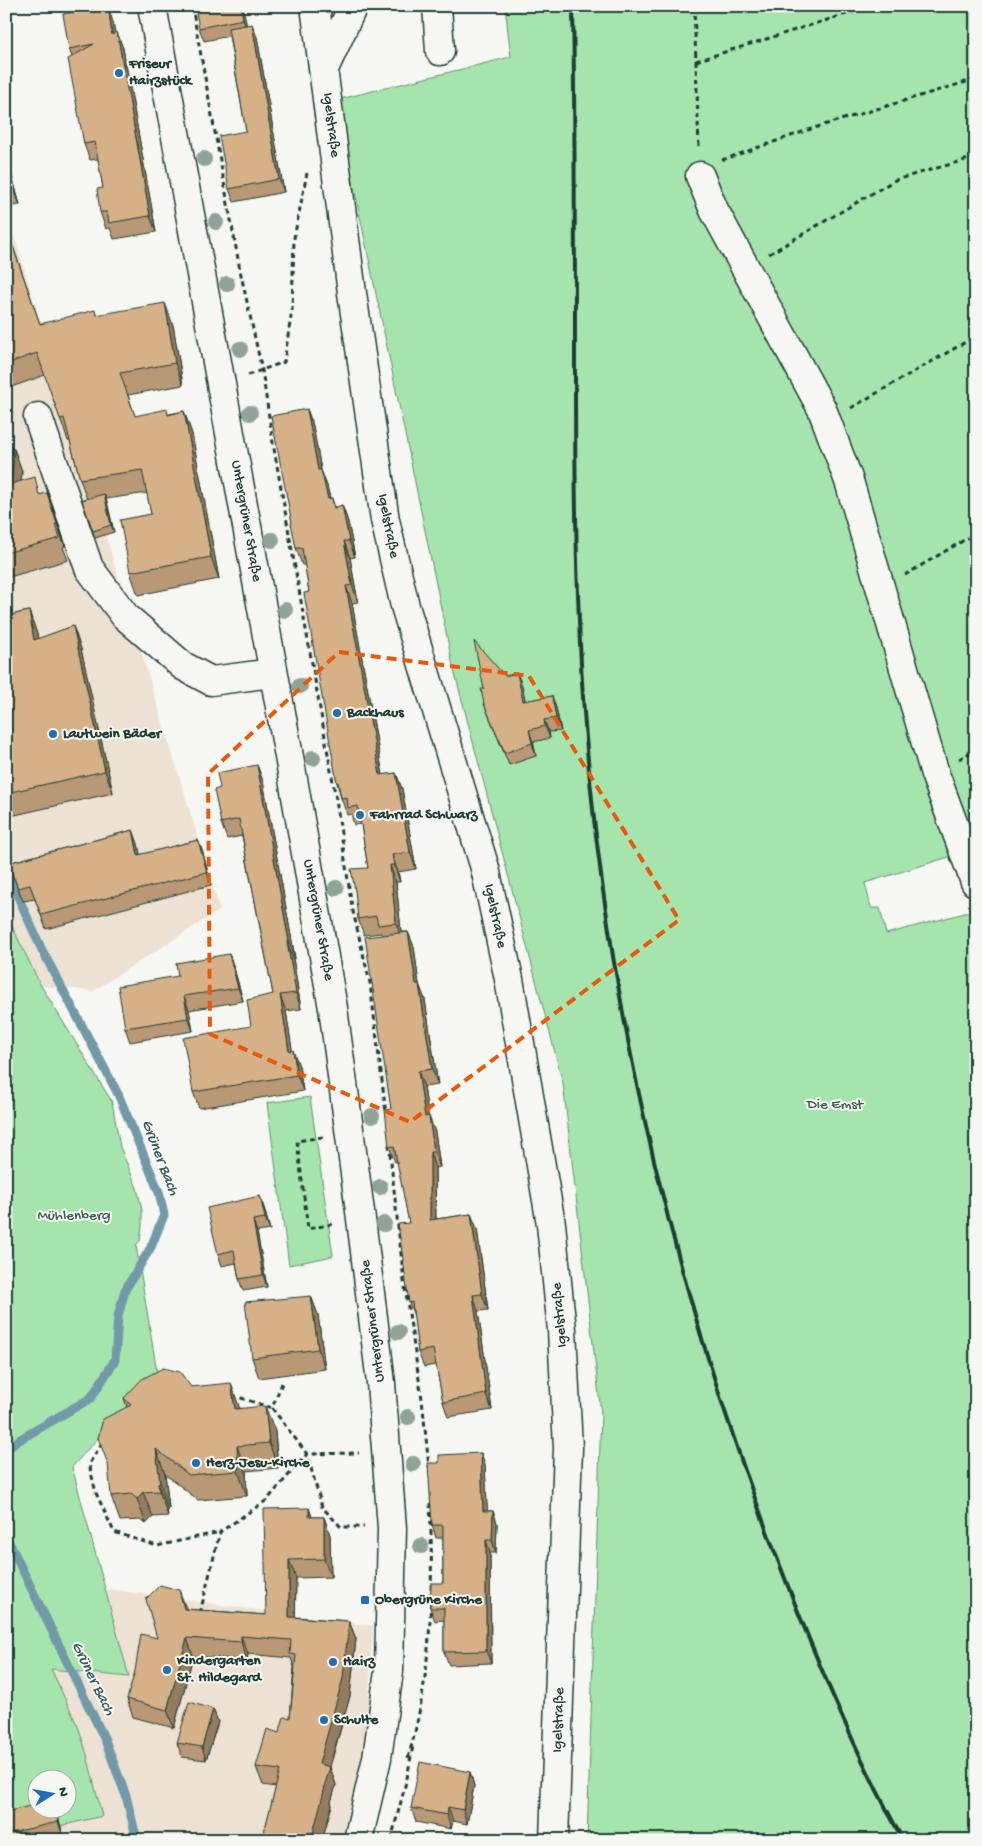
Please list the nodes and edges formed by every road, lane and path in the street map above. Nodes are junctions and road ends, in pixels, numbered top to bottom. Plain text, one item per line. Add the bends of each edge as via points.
1 (152, 6) edge
2 (315, 6) edge
3 (353, 6) edge
4 (437, 6) edge
5 (694, 6) edge
6 (872, 6) edge
7 (440, 51) dead end
8 (696, 61) junction
9 (324, 69) junction
10 (976, 79) edge
11 (976, 157) edge
12 (309, 164) dead end
13 (699, 172) junction
14 (745, 268) junction
15 (976, 336) edge
16 (221, 383) junction
17 (38, 417) dead end
18 (827, 422) junction
19 (976, 533) edge
20 (881, 589) junction
21 (273, 672) junction
22 (975, 882) edge
23 (350, 1132) junction
24 (361, 1219) junction
25 (282, 1383) dead end
26 (227, 1394) edge
27 (272, 1408) junction
28 (102, 1442) edge
29 (387, 1453) junction
30 (307, 1454) junction
31 (392, 1528) junction
32 (220, 1532) junction
33 (198, 1620) edge
34 (416, 1730) dead end
35 (358, 1840) edge
36 (391, 1840) edge
37 (554, 1840) edge

1 - 16 main road, Untergrüner Straße
2 - 9 main road, Igelstraße
3 - 9 main road
4 - 7 main road
5 - 8 path
6 - 8 path
8 - 13 path
9 - 37 main road, Igelstraße via 385,520 405,606 485,868 509,979 551,1224 562,1330 568,1448
10 - 13 path via 814,128
11 - 14 path via 895,180
12 - 16 path via 294,238 292,310 284,362
13 - 14 main road via 714,210
14 - 18 main road
15 - 18 path
16 - 21 main road, Untergrüner Straße
17 - 21 main road via 89,568 125,616 183,666 212,681
18 - 20 main road via 849,481
19 - 20 path
20 - 22 main road via 935,774
21 - 23 main road, Untergrüner Straße via 333,1008
23 - 24 main road, Untergrüner Straße
23 - 24 path via 296,1141 308,1229
24 - 29 main road, Untergrüner Straße
25 - 27 path
26 - 27 path
27 - 30 path
28 - 32 path via 89,1464 96,1493 114,1532 157,1546
29 - 30 path
29 - 31 main road, Untergrüner Straße
30 - 31 path via 322,1507 341,1527
30 - 32 path via 267,1500
31 - 35 main road, Untergrüner Straße via 389,1671 377,1758
32 - 33 path
34 - 36 path

